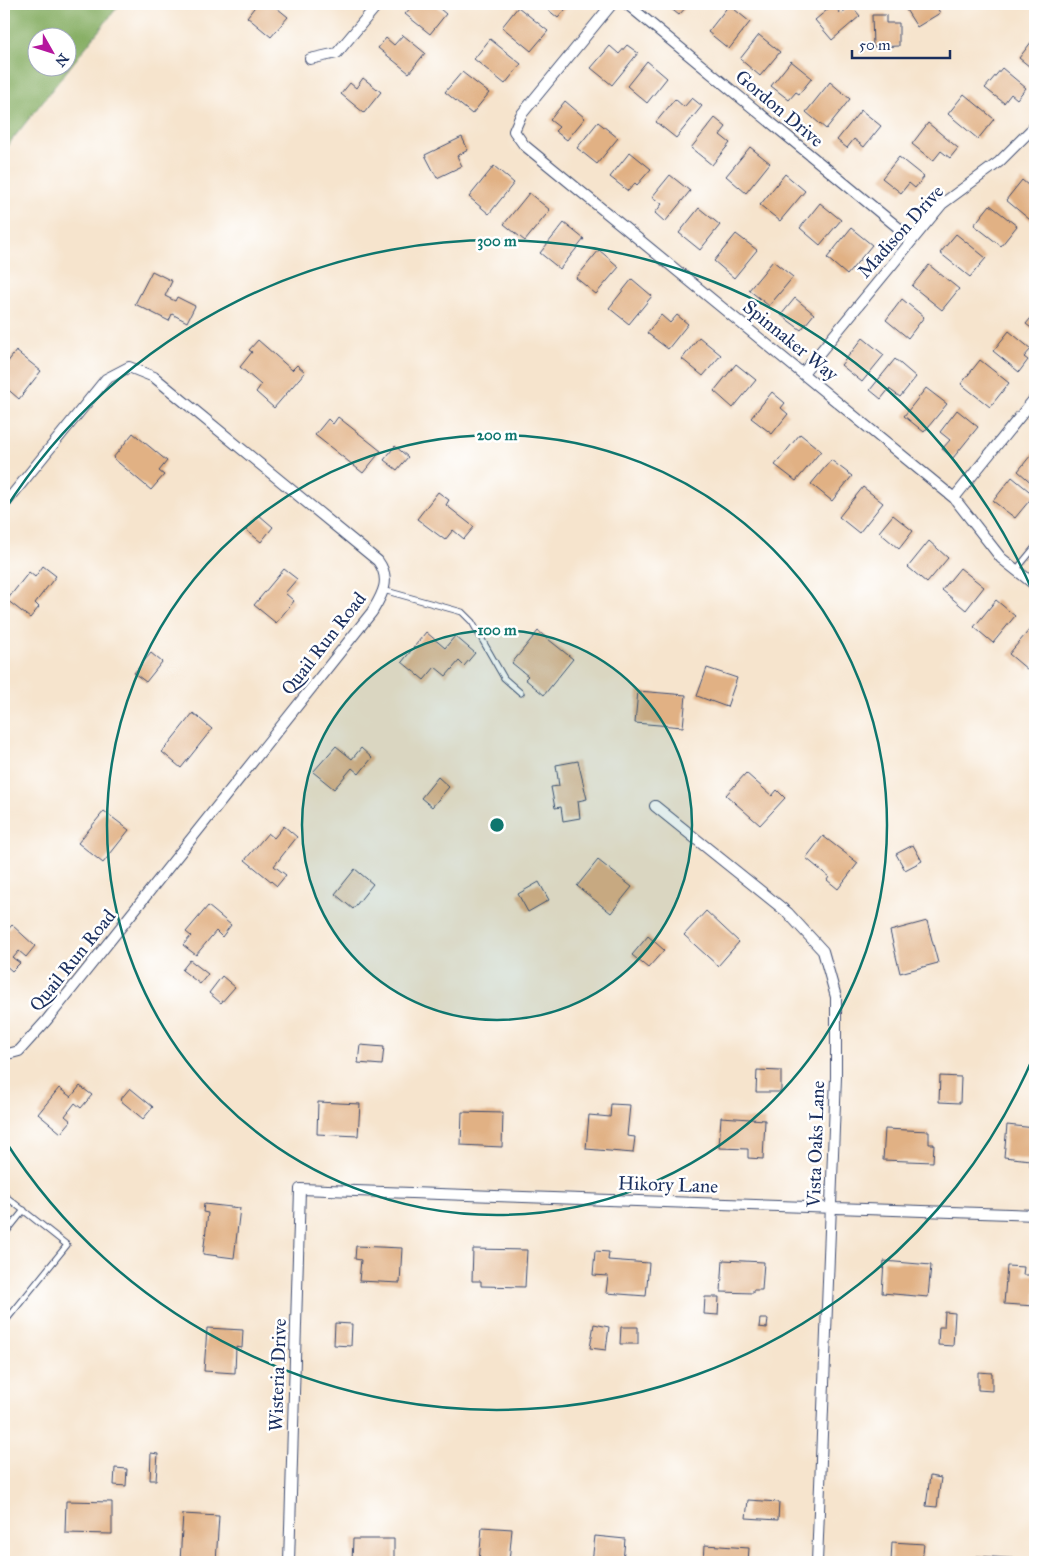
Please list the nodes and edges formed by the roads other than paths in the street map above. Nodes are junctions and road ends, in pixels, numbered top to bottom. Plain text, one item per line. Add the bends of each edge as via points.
1 (378, 4) edge
2 (612, 4) edge
3 (627, 4) edge
4 (310, 59) dead end
5 (1035, 126) edge
6 (912, 239) junction
7 (803, 372) junction
8 (1035, 398) edge
9 (954, 498) junction
10 (4, 505) edge
11 (1035, 546) edge
12 (1016, 570) junction
13 (1035, 585) edge
14 (383, 590) junction
15 (521, 693) dead end
16 (655, 806) dead end
17 (4, 1055) edge
18 (300, 1189) joint
19 (4, 1195) edge
20 (830, 1208) junction
21 (24, 1210) junction
22 (1035, 1215) edge
23 (4, 1235) edge
24 (4, 1323) edge
25 (289, 1562) edge
26 (817, 1562) edge

1 - 4 street via 337,53
2 - 7 street, Spinnaker Way via 521,114 514,132 524,145
3 - 6 street, Gordon Drive
5 - 6 street, Madison Drive via 1000,162 942,204
6 - 7 street, Madison Drive
7 - 9 street, Spinnaker Way
8 - 9 street
9 - 12 street, Spinnaker Way via 1000,558
10 - 14 street, Quail Run Road via 106,379 129,368 138,370 154,377 378,561 386,581
11 - 12 lane
12 - 13 street, Spinnaker Way
14 - 15 lane via 462,612 472,622 504,678
14 - 17 street, Quail Run Road via 372,612 46,1021 19,1051
16 - 20 street, Vista Oaks Lane via 788,913 823,951 836,997
18 - 20 street, Hikory Lane
18 - 25 street, Wisteria Drive
19 - 21 lane
20 - 22 street, Hikory Lane
20 - 26 street, Vista Oaks Lane
21 - 23 lane
21 - 24 lane via 67,1245

